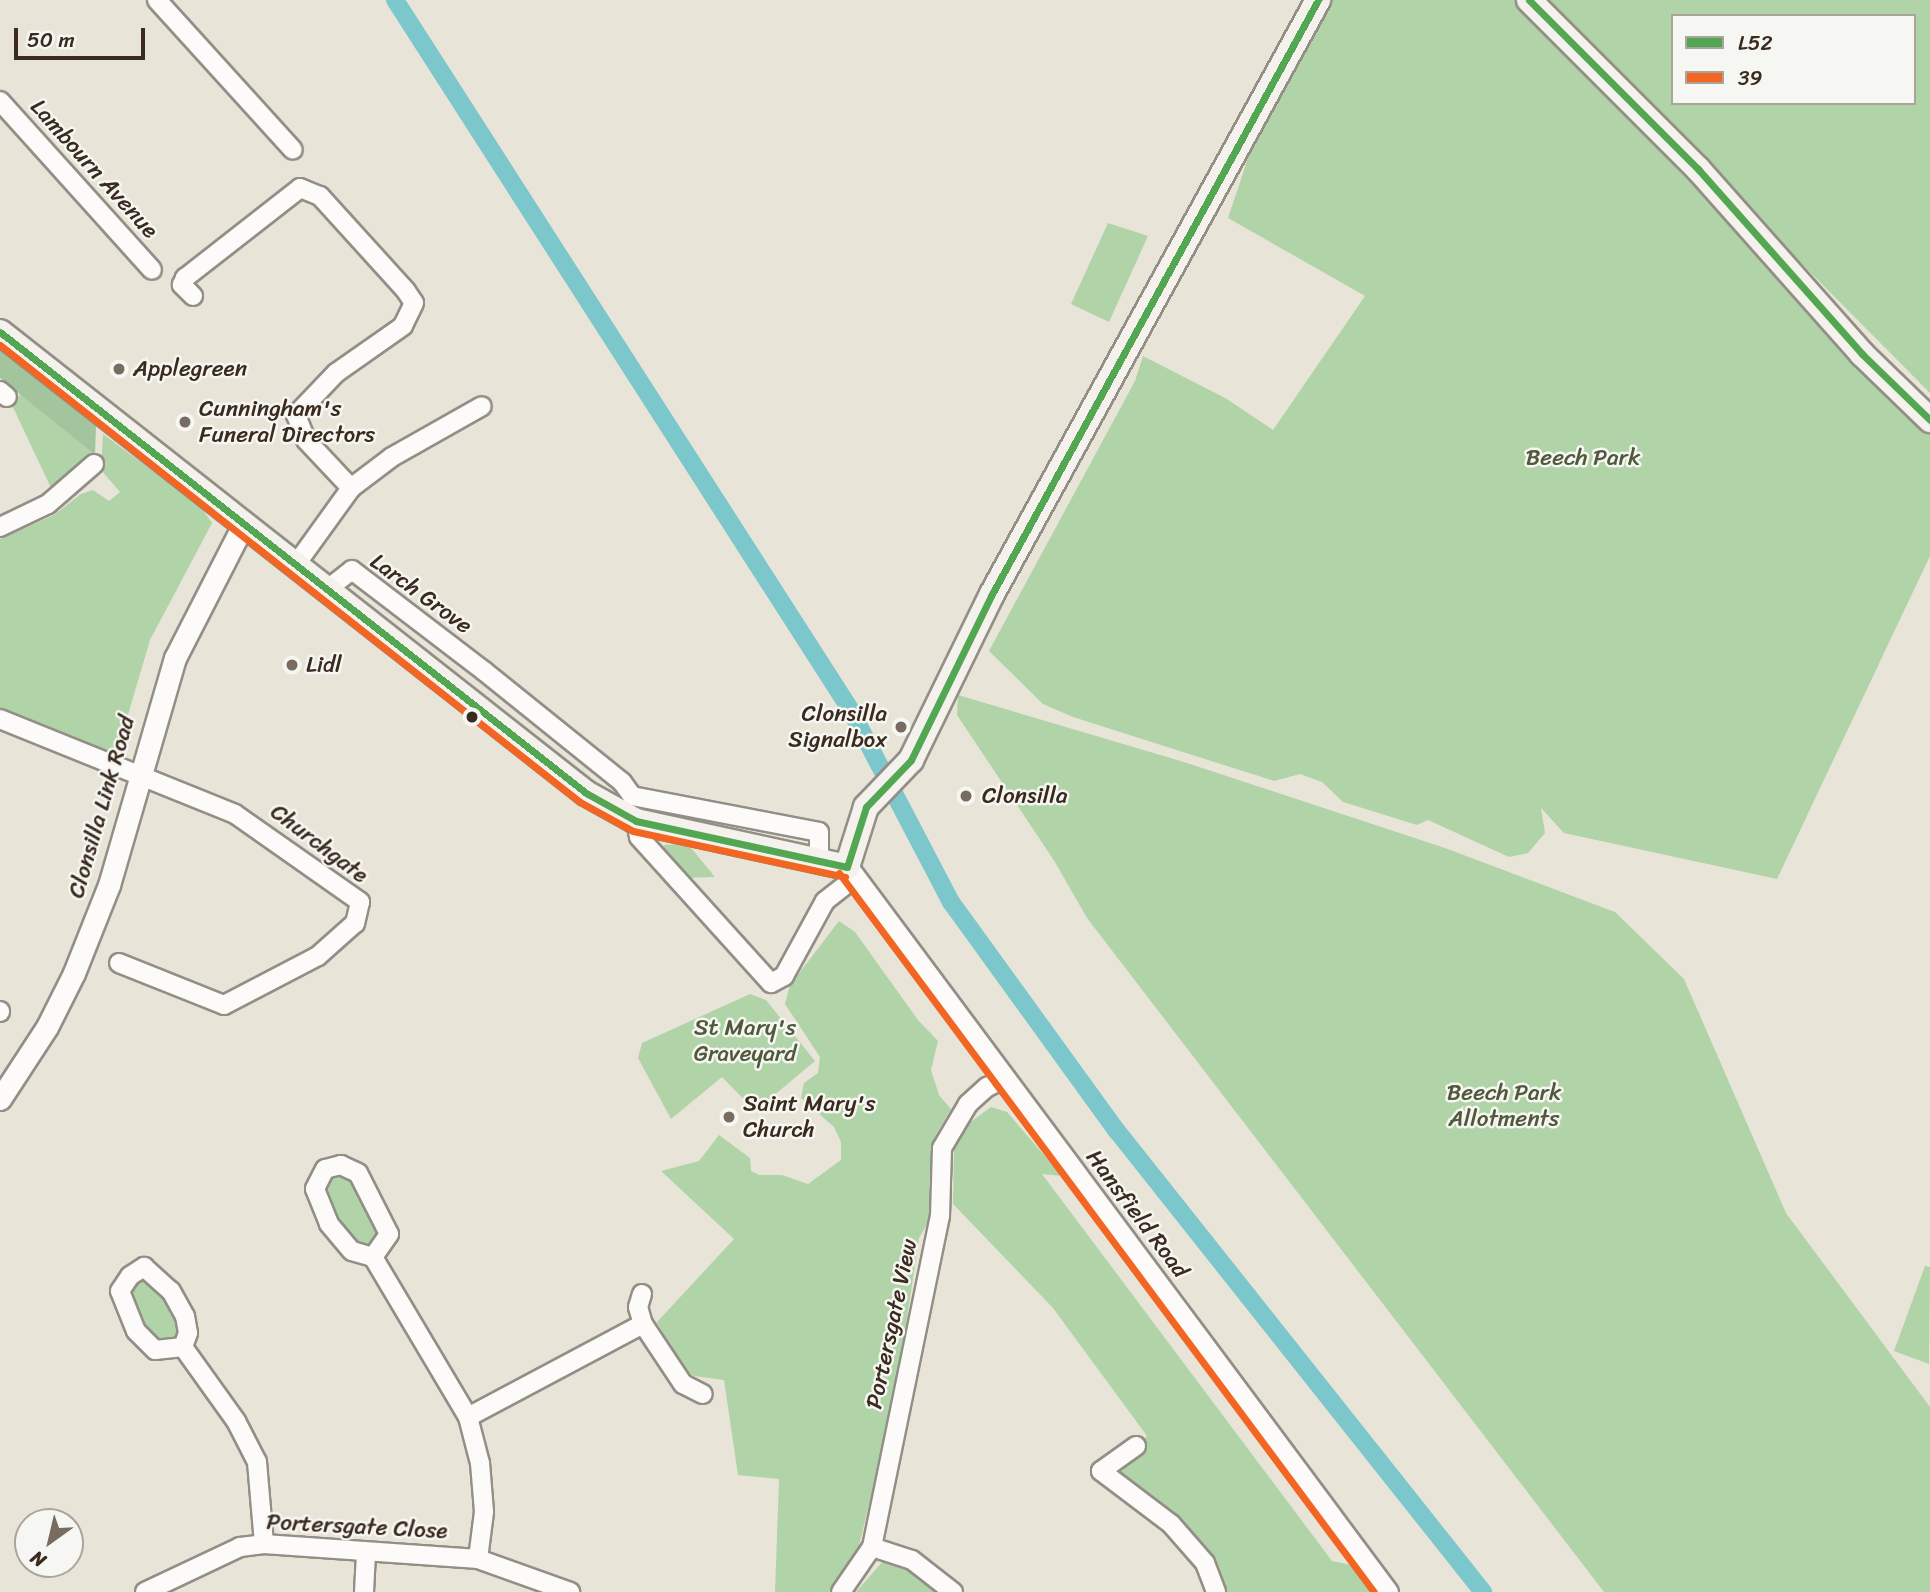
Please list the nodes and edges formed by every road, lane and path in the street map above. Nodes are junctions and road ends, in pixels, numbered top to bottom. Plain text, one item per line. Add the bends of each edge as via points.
1 (157, 0) edge
2 (1318, 0) edge
3 (1529, 0) edge
4 (0, 101) edge
5 (293, 150) dead end
6 (152, 270) dead end
7 (193, 296) dead end
8 (0, 332) edge
9 (482, 407) dead end
10 (1930, 420) edge
11 (94, 464) dead end
12 (351, 488) junction
13 (244, 523) junction
14 (0, 527) edge
15 (297, 563) junction
16 (329, 588) junction
17 (484, 671) junction
18 (465, 697) junction
19 (0, 719) edge
20 (139, 775) junction
21 (630, 811) junction
22 (743, 818) junction
23 (739, 843) junction
24 (819, 859) junction
25 (851, 872) junction
26 (119, 963) dead end
27 (1002, 1080) junction
28 (0, 1099) edge
29 (373, 1257) junction
30 (642, 1294) dead end
31 (643, 1324) junction
32 (183, 1347) junction
33 (703, 1394) dead end
34 (468, 1417) junction
35 (1136, 1446) dead end
36 (264, 1544) junction
37 (872, 1547) junction
38 (366, 1553) junction
39 (478, 1559) junction
40 (145, 1592) edge
41 (364, 1592) edge
42 (564, 1592) edge
43 (841, 1592) edge
44 (953, 1592) edge
45 (1216, 1592) edge
46 (1387, 1592) edge

1 - 5 street
2 - 25 main road via 992,594 902,774 866,807
3 - 10 main road via 1698,169 1862,354
4 - 6 street, Lambourn Avenue
7 - 12 street via 182,285 185,278 300,188 320,195 407,291 414,303 403,326 336,373 296,415 306,440
8 - 13 main road
9 - 12 street via 392,457
11 - 14 street via 48,504
12 - 15 street
13 - 15 main road
13 - 20 street, Clonsilla Link Road via 175,658
15 - 16 main road
16 - 17 street, Larch Grove via 352,570
16 - 18 main road
17 - 18 street
17 - 21 street, Larch Grove via 622,782
18 - 21 main road via 586,793
19 - 20 street
20 - 26 street, Churchgate via 208,800 255,826 360,902 345,934 318,956 224,1005
20 - 28 street, Clonsilla Link Road via 109,885 79,961 47,1027
21 - 22 street
21 - 23 main road
21 - 25 street, Larch Grove via 639,837 771,983 784,976 825,901
22 - 23 street
22 - 24 street via 819,832
23 - 24 main road
24 - 25 main road
25 - 27 street, Hansfield Road
27 - 37 street, Portersgate View via 986,1087 968,1104 942,1148 940,1216
27 - 46 street, Hansfield Road
29 - 29 street via 352,1251 329,1224 315,1189 325,1169 341,1165 358,1173 389,1234
29 - 34 street
30 - 31 street via 638,1307
31 - 33 street via 683,1384
31 - 34 street
32 - 32 street via 155,1350 136,1331 120,1291 130,1276 144,1267 171,1291 185,1316 188,1333
32 - 36 street via 236,1421 257,1462
34 - 39 street via 480,1463 484,1512
35 - 45 street via 1101,1471 1171,1524 1205,1563
36 - 38 street, Portersgate Close
36 - 40 street, Portersgate Close via 240,1547
37 - 43 street, Portersgate View
37 - 44 street via 912,1560
38 - 39 street, Portersgate Close
38 - 41 street
39 - 42 street, Portersgate Close

